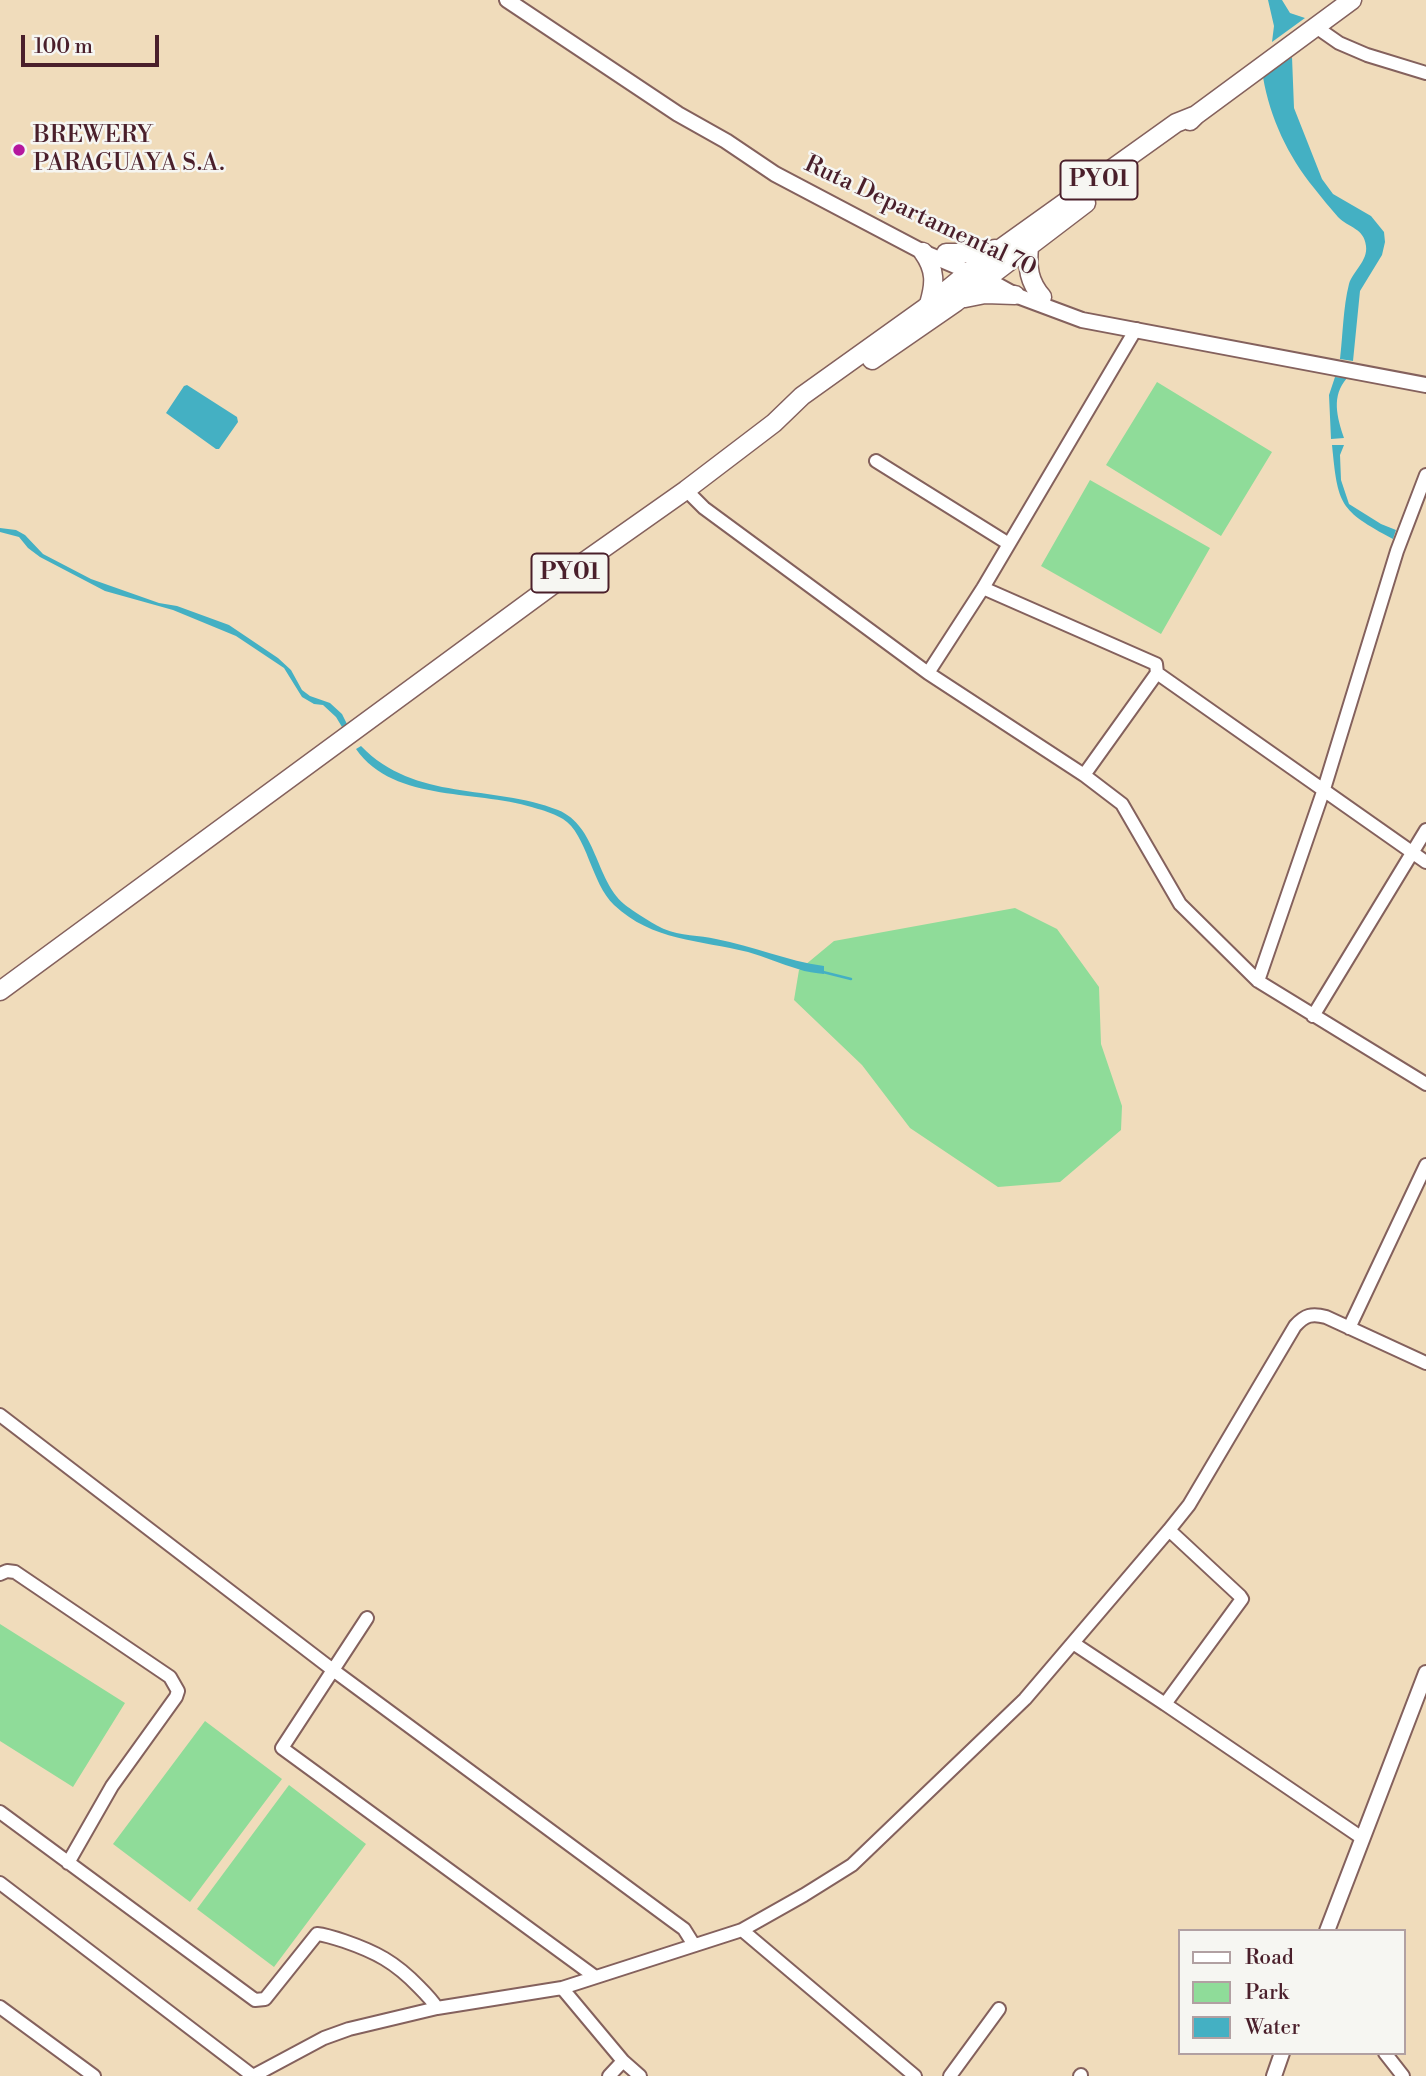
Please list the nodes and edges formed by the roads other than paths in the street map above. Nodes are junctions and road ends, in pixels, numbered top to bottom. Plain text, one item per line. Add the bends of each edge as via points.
1 (507, 0) edge
2 (1352, 0) edge
3 (1314, 29) junction
4 (1426, 73) edge
5 (1196, 115) junction
6 (850, 214) junction
7 (1002, 247) junction
8 (1029, 247) junction
9 (923, 252) junction
10 (946, 253) junction
11 (981, 273) junction
12 (1015, 295) junction
13 (1042, 297) junction
14 (956, 302) junction
15 (929, 304) junction
16 (1097, 322) junction
17 (1136, 329) junction
18 (1426, 385) edge
19 (774, 423) junction
20 (876, 461) dead end
21 (1426, 475) edge
22 (685, 490) junction
23 (1009, 544) junction
24 (983, 588) junction
25 (928, 673) junction
26 (1157, 673) junction
27 (1084, 775) junction
28 (1324, 789) junction
29 (1426, 830) edge
30 (1412, 852) junction
31 (1426, 862) edge
32 (1258, 981) junction
33 (0, 991) edge
34 (1313, 1016) junction
35 (1426, 1084) edge
36 (1425, 1169) edge
37 (1349, 1328) junction
38 (1426, 1363) edge
39 (0, 1415) edge
40 (1168, 1530) junction
41 (0, 1574) edge
42 (367, 1618) dead end
43 (1073, 1643) junction
44 (333, 1670) junction
45 (1426, 1673) edge
46 (1166, 1704) junction
47 (0, 1812) edge
48 (1362, 1838) junction
49 (68, 1863) junction
50 (0, 1883) edge
51 (1328, 1929) edge
52 (742, 1930) junction
53 (694, 1945) junction
54 (594, 1976) junction
55 (562, 1988) junction
56 (0, 2007) edge
57 (437, 2008) junction
58 (999, 2009) dead end
59 (1281, 2055) edge
60 (1387, 2055) edge
61 (623, 2061) junction
62 (94, 2076) edge
63 (253, 2076) edge
64 (609, 2076) edge
65 (640, 2076) edge
66 (915, 2076) edge
67 (950, 2076) edge
68 (1274, 2076) edge
69 (1403, 2076) edge

1 - 6 main road, Ruta Departamental 70 via 678,114
2 - 3 highway, PY01
3 - 4 street via 1367,55
3 - 5 highway, PY01
5 - 7 highway, PY01 via 1176,124
5 - 8 highway, PY01
6 - 9 main road
6 - 10 main road, Ruta Departamental 70 via 873,218
7 - 10 highway
7 - 11 highway, PY01
8 - 11 highway, PY01
8 - 13 highway via 1030,279
9 - 11 main road
9 - 15 highway via 934,271
10 - 11 main road, Ruta Departamental 70
11 - 12 main road, Ruta Departamental 70
11 - 13 main road, Ruta Departamental 70
11 - 14 highway, PY01
11 - 15 highway, PY01
12 - 14 highway via 985,293
12 - 16 main road, Ruta Departamental 70
13 - 16 main road, Ruta Departamental 70
14 - 19 highway, PY01 via 812,402
15 - 19 highway, PY01 via 802,396
16 - 17 main road
17 - 18 main road
17 - 23 street
19 - 22 highway, PY01
20 - 23 street
21 - 28 street via 1397,551
22 - 25 street
22 - 33 highway, PY01
23 - 24 street
24 - 25 street
24 - 26 street via 1156,664
25 - 27 street
26 - 27 street
26 - 28 street
27 - 32 street via 1122,804 1180,904
28 - 30 street
28 - 32 street
29 - 30 street
30 - 31 street
30 - 34 street
32 - 34 street
34 - 35 street
36 - 37 street
37 - 38 street
37 - 40 street via 1314,1314 1303,1317 1189,1504
39 - 44 street
40 - 43 street
40 - 46 street via 1241,1599
41 - 49 street via 15,1572 170,1677 178,1691 113,1786
42 - 44 street
43 - 46 street
43 - 52 street via 1025,1699 852,1865
44 - 53 street via 684,1929
44 - 54 street via 282,1748
45 - 48 main road
46 - 48 street
47 - 49 street
48 - 51 main road
49 - 57 street via 255,2000 265,1999 317,1934 385,1957
50 - 63 street
52 - 53 street
52 - 66 street
53 - 54 street
54 - 55 street
55 - 57 street
55 - 61 street
56 - 62 street
57 - 63 street via 324,2038
58 - 67 street
59 - 68 main road
60 - 69 street
61 - 64 street
61 - 65 street

